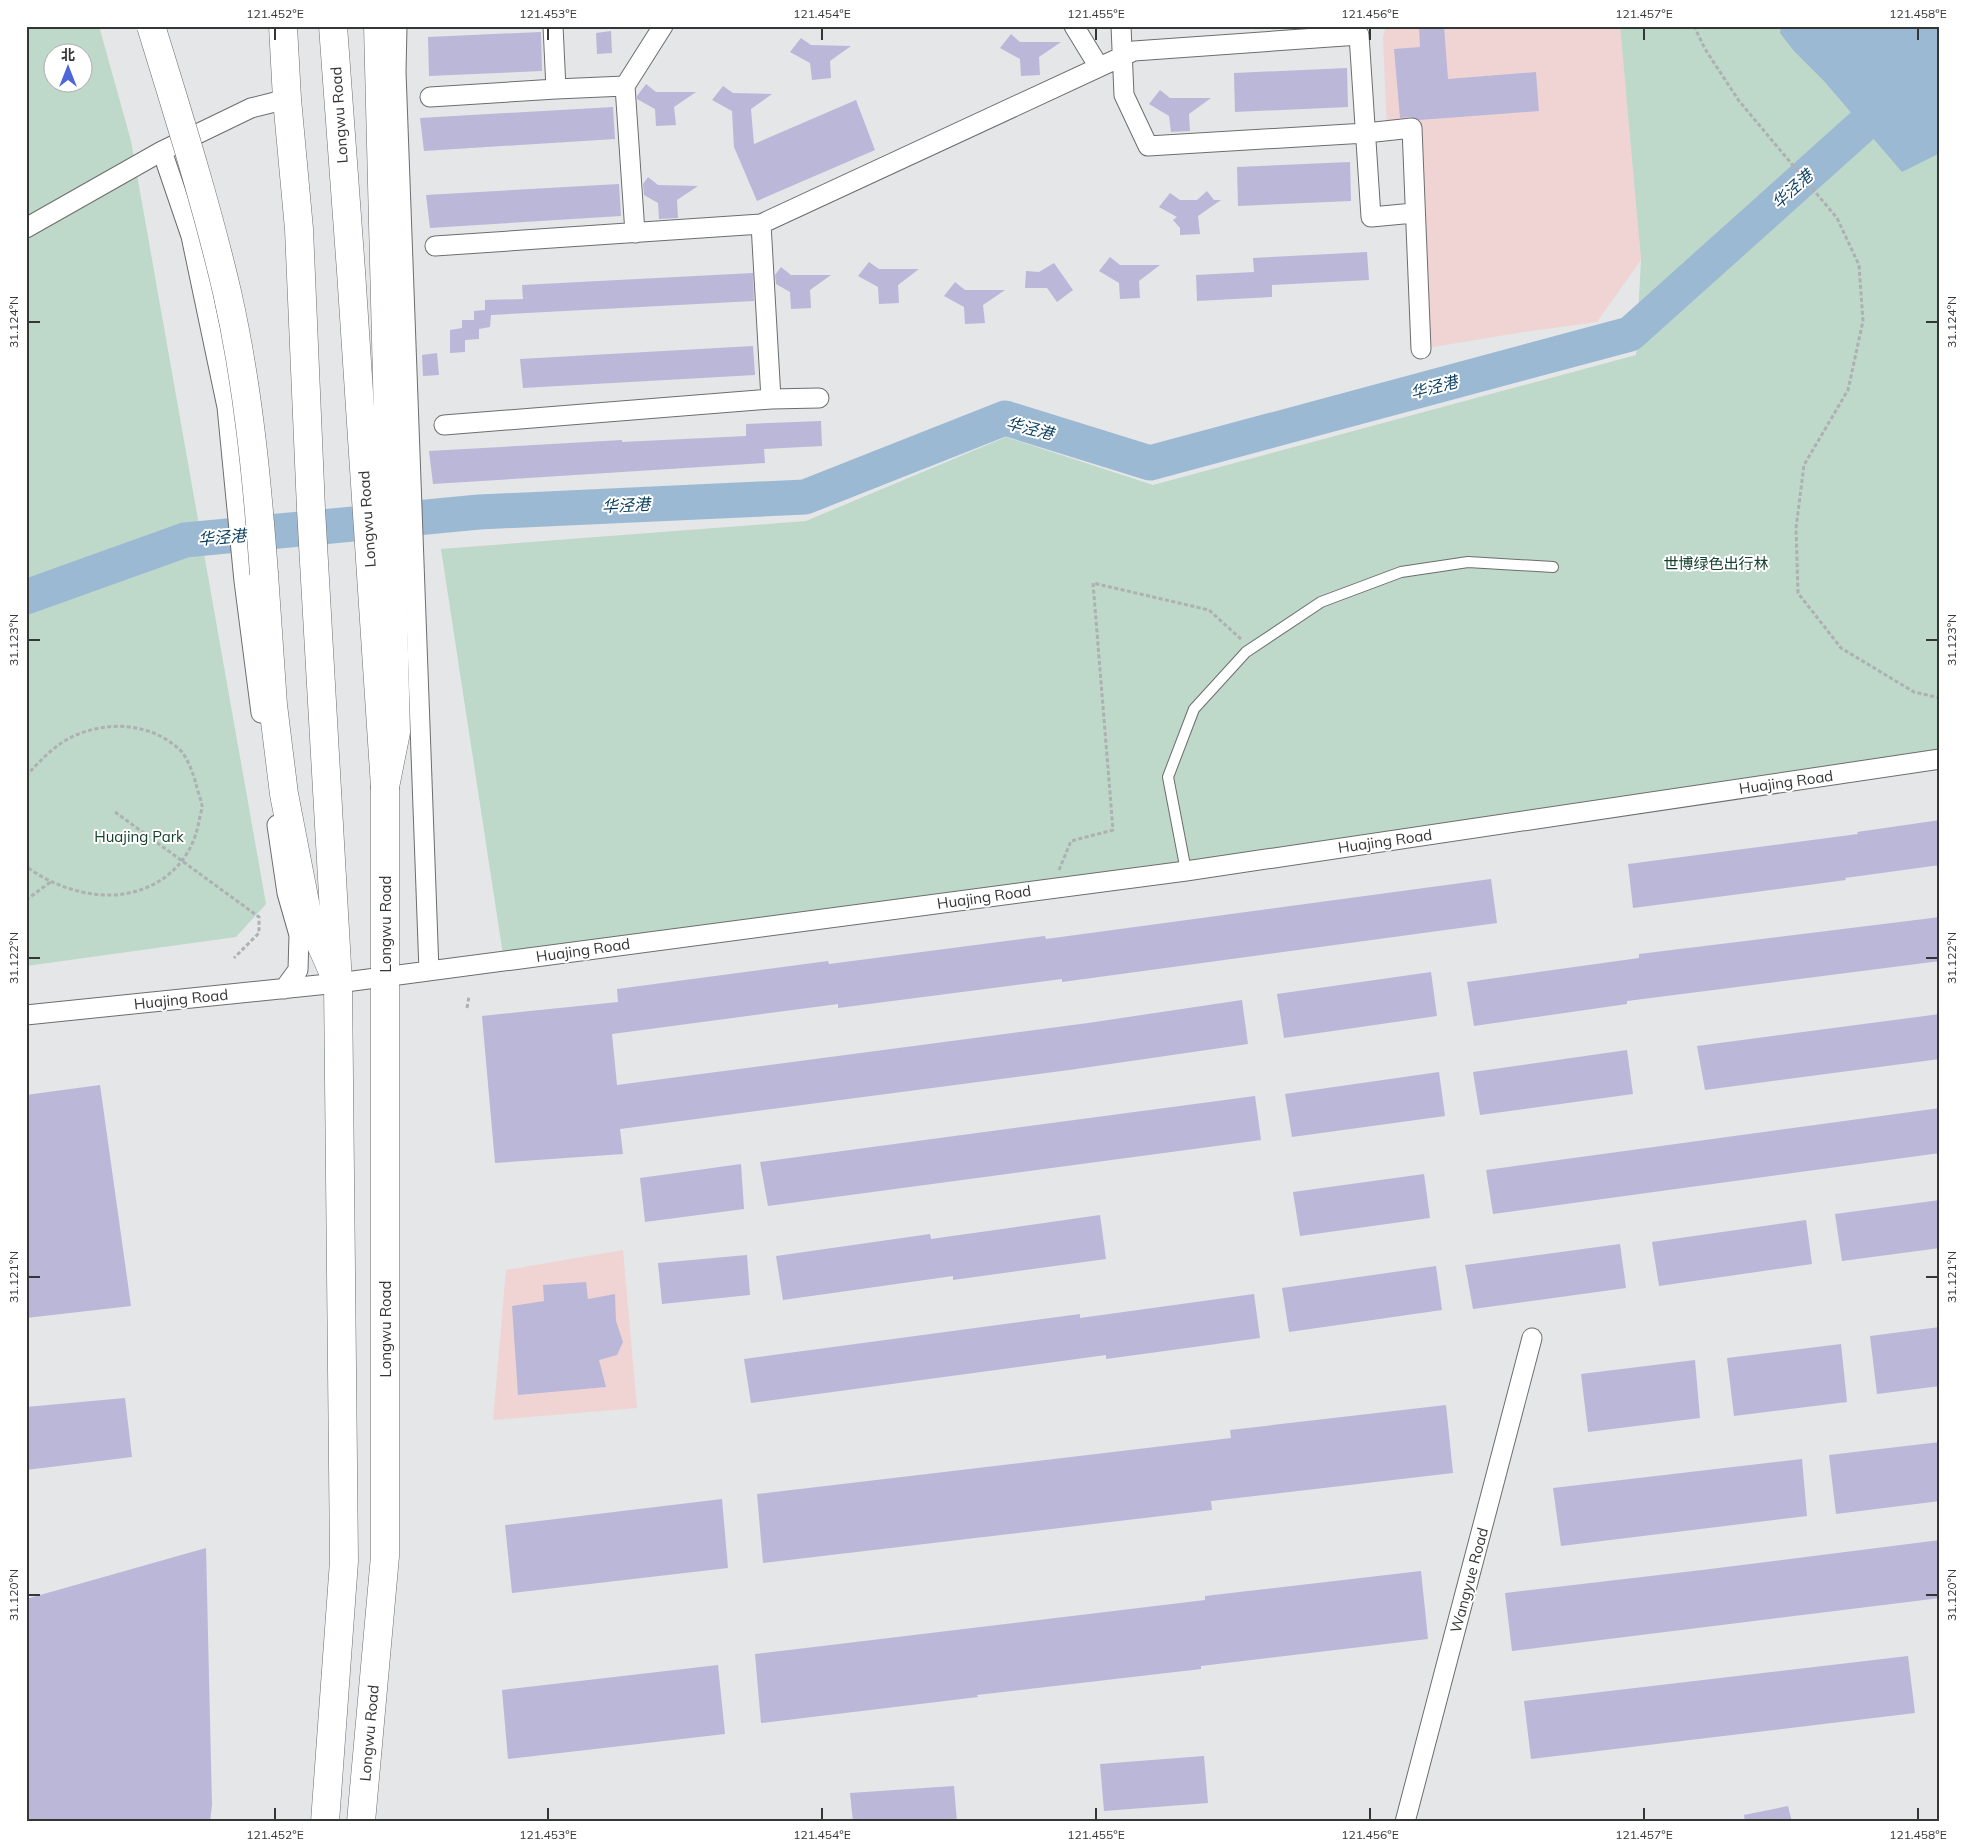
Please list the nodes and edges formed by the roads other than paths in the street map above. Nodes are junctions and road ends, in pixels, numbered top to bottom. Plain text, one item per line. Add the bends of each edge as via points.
1 (151, 26) edge
2 (283, 26) edge
3 (333, 26) edge
4 (378, 26) edge
5 (396, 26) edge
6 (553, 26) edge
7 (663, 26) edge
8 (1074, 26) edge
9 (1121, 26) edge
10 (1123, 56) junction
11 (1099, 67) junction
12 (625, 86) junction
13 (556, 89) junction
14 (430, 97) dead end
15 (287, 98) junction
16 (1366, 133) junction
17 (162, 151) junction
18 (1414, 214) junction
19 (761, 224) junction
20 (26, 228) edge
21 (635, 233) junction
22 (435, 246) dead end
23 (1421, 349) dead end
24 (819, 398) dead end
25 (771, 399) junction
26 (444, 425) dead end
27 (391, 557) junction
28 (1553, 567) dead end
29 (1940, 759) edge
30 (1186, 871) junction
31 (429, 971) junction
32 (385, 977) junction
33 (338, 983) junction
34 (284, 988) junction
35 (26, 1015) edge
36 (1532, 1338) dead end
37 (326, 1822) edge
38 (361, 1822) edge
39 (1405, 1822) edge

1 - 33 main road, bridge via 205,207 241,363 259,503 273,705 284,794 307,913
2 - 15 main road
3 - 27 main road, Longwu Road via 366,503
4 - 27 main road
5 - 27 street via 412,501
6 - 13 street
7 - 12 street
8 - 11 street
9 - 10 street
10 - 11 street
10 - 16 street via 1124,95 1148,146
10 - 16 street via 1134,51 1359,34
11 - 19 street
12 - 13 street
12 - 21 street
13 - 14 street
15 - 17 street via 251,108
15 - 33 main road via 299,229 311,510
16 - 18 street via 1371,217
16 - 18 street via 1412,128
17 - 20 street
17 - 34 street via 191,236 227,407 244,581 268,768 287,893 299,935 298,970
18 - 23 street
19 - 21 street
19 - 25 street
21 - 22 street
24 - 25 street
25 - 26 street
27 - 31 street
27 - 32 main road, Longwu Road via 396,732 385,787
28 - 30 lane via 1468,562 1401,572 1321,602 1246,652 1194,709 1168,776
29 - 30 street, Huajing Road
30 - 31 street, Huajing Road
31 - 32 street, Huajing Road
32 - 33 street, Huajing Road
32 - 38 main road, Longwu Road via 385,1556
33 - 34 street, Huajing Road
33 - 37 main road via 344,1562
34 - 35 street, Huajing Road
36 - 39 street, Wangyue Road

